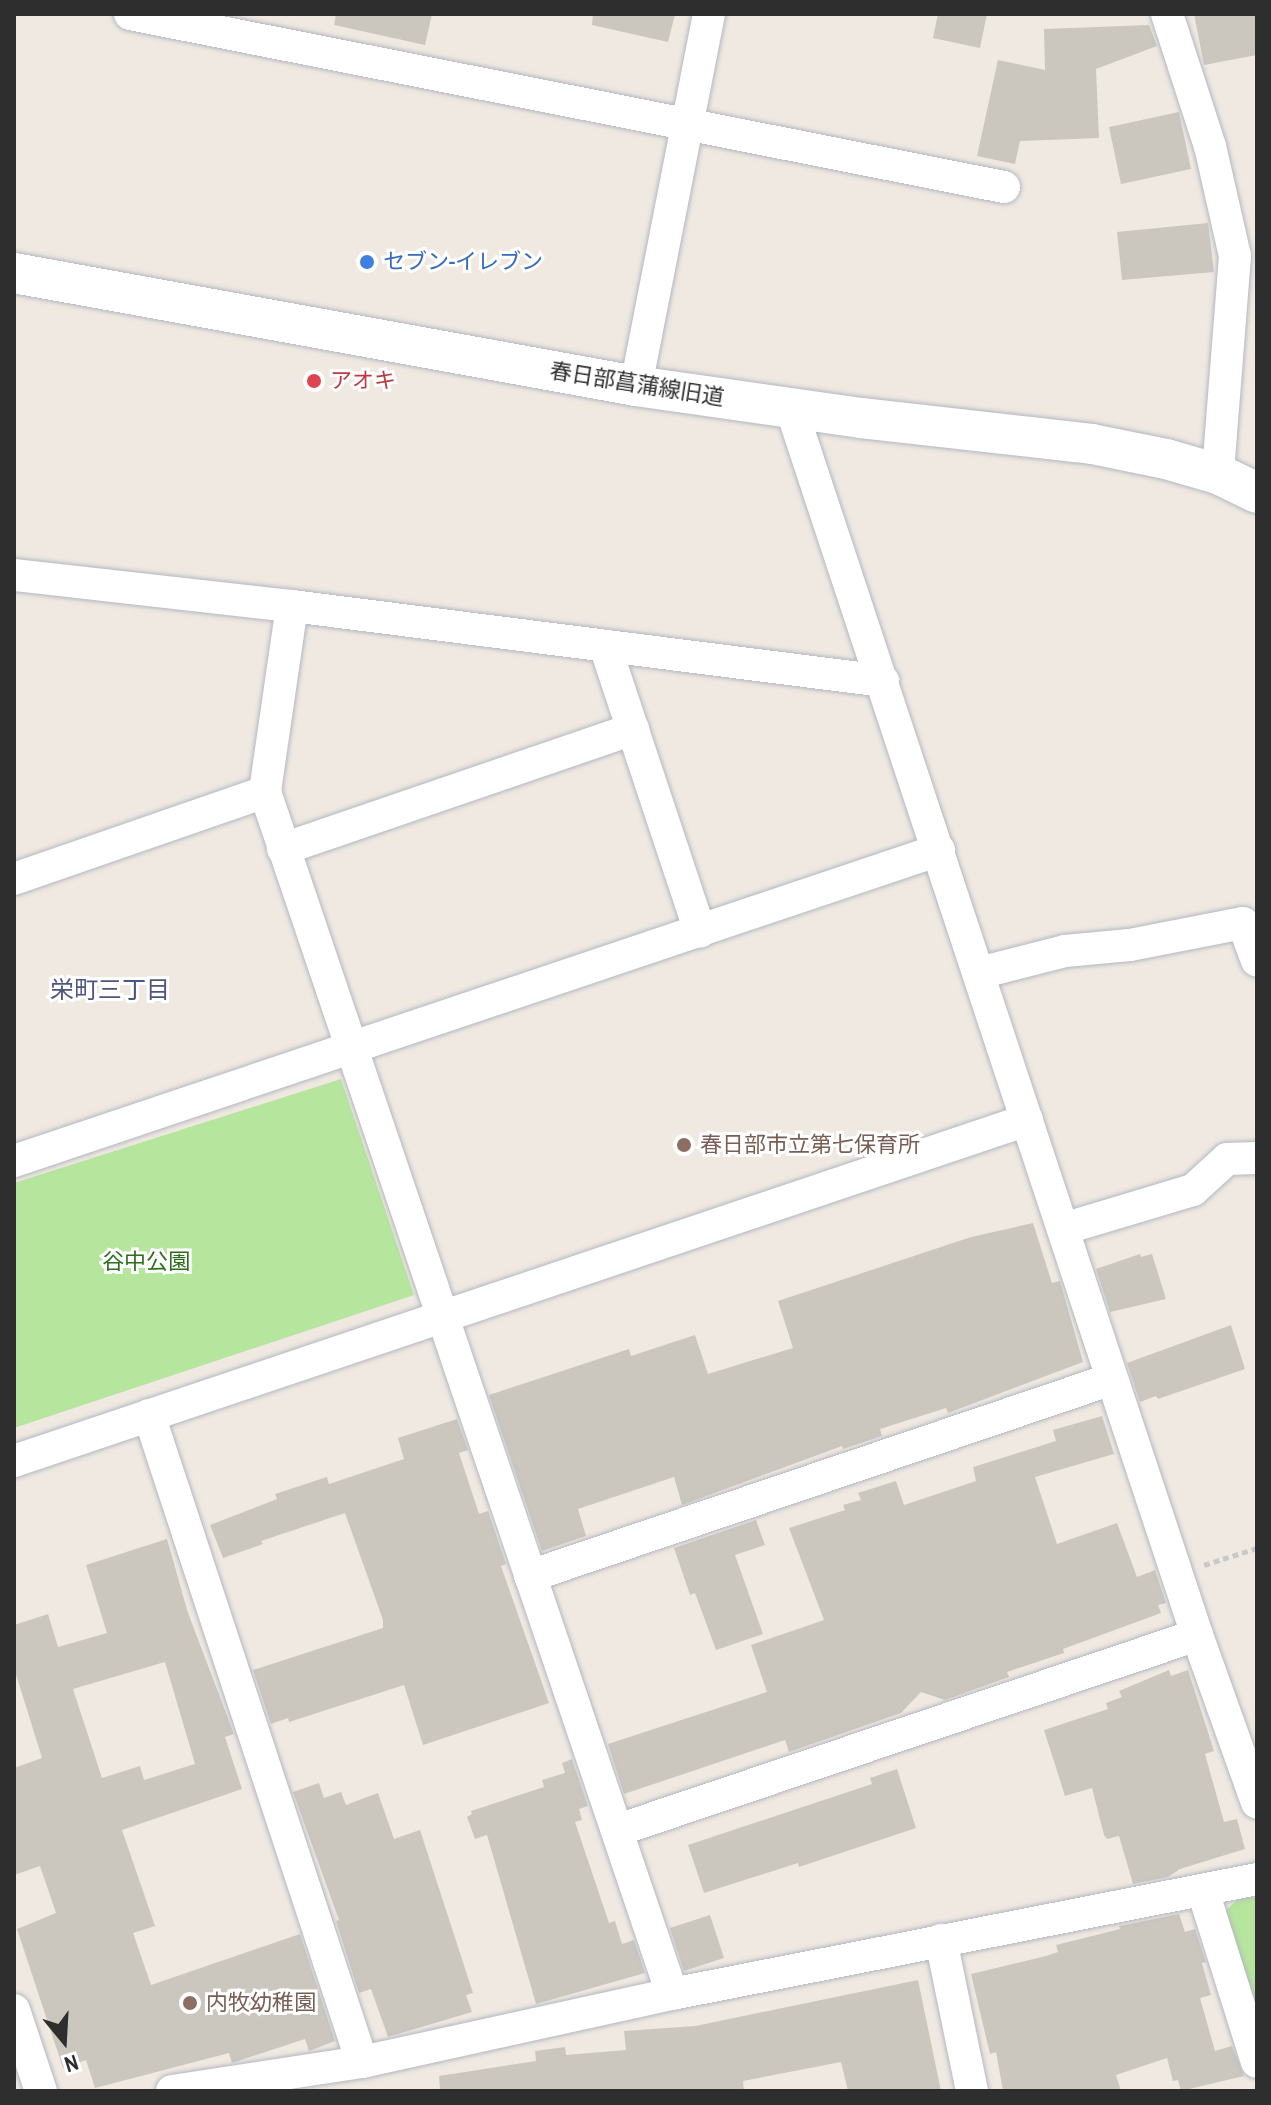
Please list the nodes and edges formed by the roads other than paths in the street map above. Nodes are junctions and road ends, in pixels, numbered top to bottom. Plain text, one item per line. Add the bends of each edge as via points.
1 (130, 14) edge
2 (709, 14) edge
3 (1167, 14) edge
4 (686, 126) junction
5 (1004, 187) dead end
6 (14, 273) edge
7 (636, 386) junction
8 (791, 408) junction
9 (1218, 474) junction
10 (1257, 493) edge
11 (14, 575) edge
12 (292, 606) junction
13 (605, 646) junction
14 (883, 681) junction
15 (633, 729) junction
16 (265, 792) junction
17 (283, 849) junction
18 (939, 850) junction
19 (14, 879) edge
20 (700, 932) junction
21 (1257, 961) edge
22 (979, 973) junction
23 (351, 1050) junction
24 (1027, 1120) junction
25 (1257, 1158) edge
26 (14, 1161) edge
27 (1063, 1229) junction
28 (441, 1315) junction
29 (1112, 1379) junction
30 (149, 1415) junction
31 (14, 1461) edge
32 (530, 1576) junction
33 (1197, 1635) junction
34 (1257, 1803) edge
35 (618, 1830) junction
36 (1257, 1879) edge
37 (1203, 1891) junction
38 (941, 1940) junction
39 (672, 1994) junction
40 (14, 2010) edge
41 (362, 2062) junction
42 (1257, 2062) edge
43 (41, 2091) edge
44 (172, 2091) edge
45 (972, 2091) edge

1 - 4 street
2 - 4 street
3 - 9 street via 1210,146 1235,256
4 - 5 street
4 - 7 street
6 - 7 street, 春日部菖蒲線旧道
7 - 8 street, 春日部菖蒲線旧道
8 - 9 street, 春日部菖蒲線旧道 via 1092,444
8 - 14 street
9 - 10 street, 春日部菖蒲線旧道
11 - 12 street
12 - 13 street
12 - 16 street
13 - 14 street
13 - 15 street
14 - 18 street
15 - 17 street
15 - 20 street
16 - 17 street
16 - 19 street
17 - 23 street
18 - 20 street
18 - 22 street
20 - 23 street
21 - 22 street via 1243,923 1130,945 1065,951
22 - 24 street
23 - 26 street
23 - 28 street
24 - 27 street
24 - 28 street
25 - 27 street via 1227,1159 1193,1190
27 - 29 street
28 - 30 street
28 - 32 street
29 - 32 street
29 - 33 street
30 - 31 street
30 - 41 street
32 - 35 street
33 - 34 street
33 - 35 street
35 - 39 street
36 - 37 street
37 - 38 street
37 - 42 street
38 - 39 street
38 - 45 street
39 - 41 street
40 - 43 street
41 - 44 street

